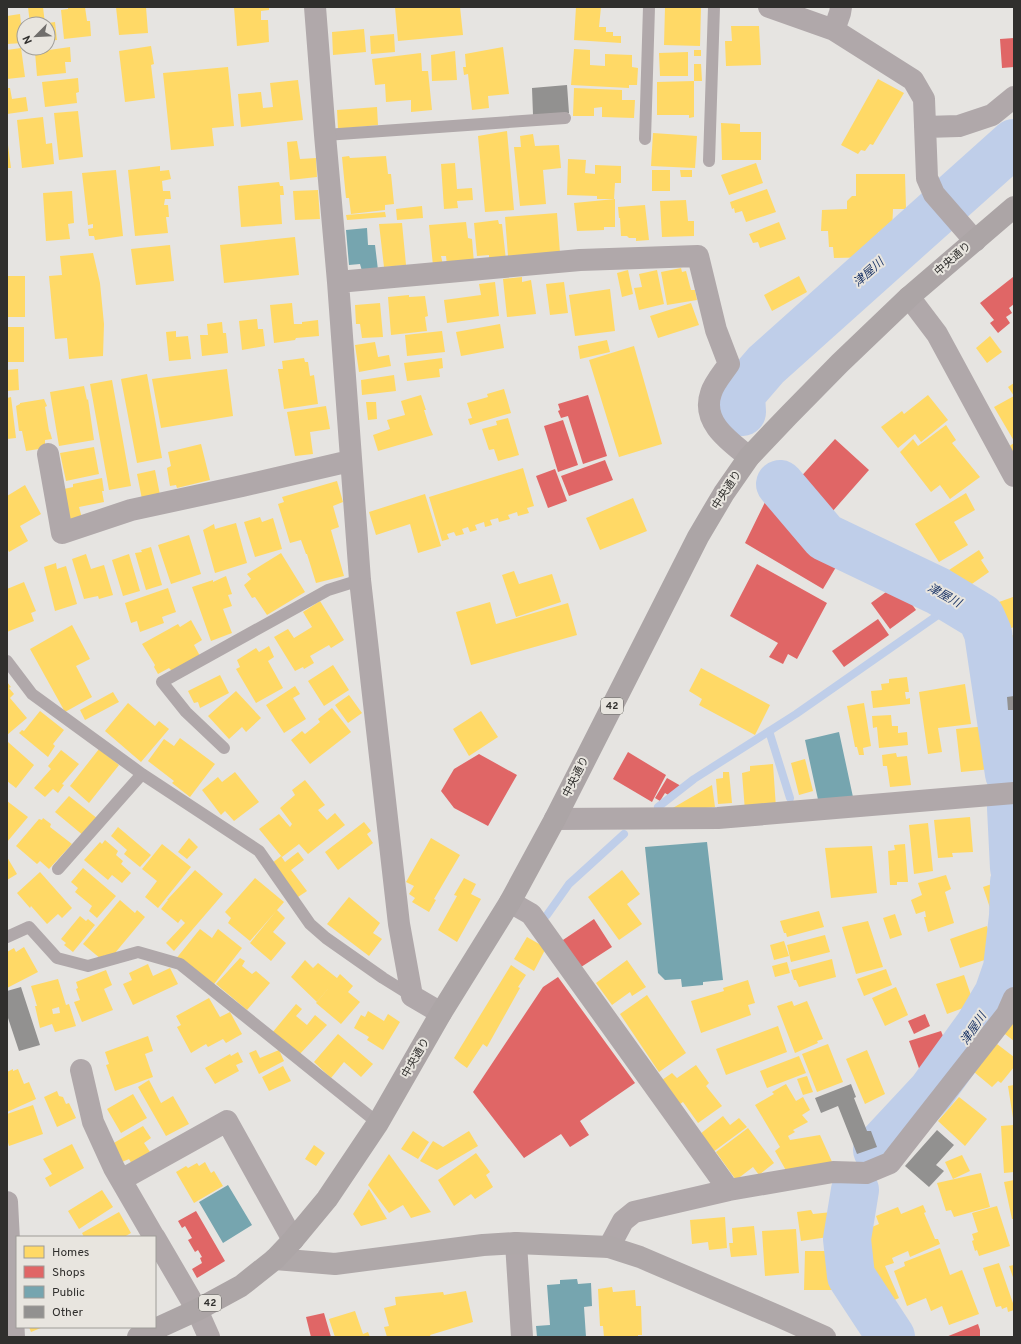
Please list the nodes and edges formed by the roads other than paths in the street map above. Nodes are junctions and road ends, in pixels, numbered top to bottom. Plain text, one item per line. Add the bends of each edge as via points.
1 (315, 7) edge
2 (650, 7) edge
3 (714, 7) edge
4 (769, 7) edge
5 (841, 7) edge
6 (834, 30) junction
7 (1014, 97) edge
8 (564, 118) dead end
9 (925, 127) junction
10 (324, 135) junction
11 (645, 139) dead end
12 (709, 161) dead end
13 (1014, 207) edge
14 (975, 241) junction
15 (338, 282) junction
16 (909, 297) junction
17 (48, 454) dead end
18 (748, 457) junction
19 (350, 461) junction
20 (1014, 476) edge
21 (360, 580) junction
22 (7, 661) edge
23 (224, 748) dead end
24 (142, 774) junction
25 (1014, 793) edge
26 (555, 819) junction
27 (58, 869) dead end
28 (510, 902) junction
29 (7, 937) edge
30 (412, 996) junction
31 (1014, 998) edge
32 (441, 1013) junction
33 (81, 1070) dead end
34 (378, 1123) junction
35 (121, 1180) junction
36 (728, 1190) junction
37 (7, 1203) edge
38 (154, 1236) edge
39 (156, 1240) edge
40 (293, 1240) junction
41 (516, 1243) junction
42 (609, 1247) junction
43 (275, 1259) junction
44 (197, 1310) junction
45 (14, 1337) edge
46 (138, 1337) edge
47 (209, 1337) edge
48 (522, 1337) edge
49 (825, 1337) edge

1 - 10 street
2 - 11 lane
3 - 12 lane
4 - 6 street
5 - 6 street
6 - 9 street via 912,80 924,99
7 - 9 street via 992,115 959,126
8 - 10 lane
9 - 14 street via 927,178 934,194
10 - 15 street
13 - 14 highway, 中央通り / 42
14 - 16 highway, 中央通り / 42
15 - 18 street via 580,260 698,256 716,330 729,364 711,391 708,404 716,427
15 - 19 street
16 - 18 highway, 中央通り / 42
16 - 20 street via 937,334
17 - 19 street via 62,534 131,510
18 - 26 highway, 中央通り / 42 via 698,537
19 - 21 street
21 - 23 lane via 328,590 162,682 186,712
21 - 30 street via 399,924
22 - 24 lane via 32,694
24 - 27 lane
24 - 30 lane via 259,851 310,924 332,943
25 - 26 street via 718,818
26 - 28 highway, 中央通り / 42
28 - 32 highway, 中央通り / 42
28 - 36 street via 531,914
29 - 34 lane via 29,927 58,958 88,966 138,952 180,964
30 - 32 street
31 - 36 street via 1007,1014 890,1163 866,1173 833,1172
32 - 34 highway, 中央通り / 42
33 - 35 street via 93,1122
34 - 40 highway, 中央通り / 42 via 327,1199
35 - 38 street
35 - 40 street via 227,1121
36 - 42 street via 634,1212 623,1221
37 - 45 street
39 - 44 street
40 - 43 highway, 中央通り / 42
41 - 42 street
41 - 43 street via 336,1264
41 - 48 street
42 - 49 street via 640,1257
43 - 44 highway, 中央通り / 42 via 241,1286
44 - 46 highway, 中央通り / 42
44 - 47 street

